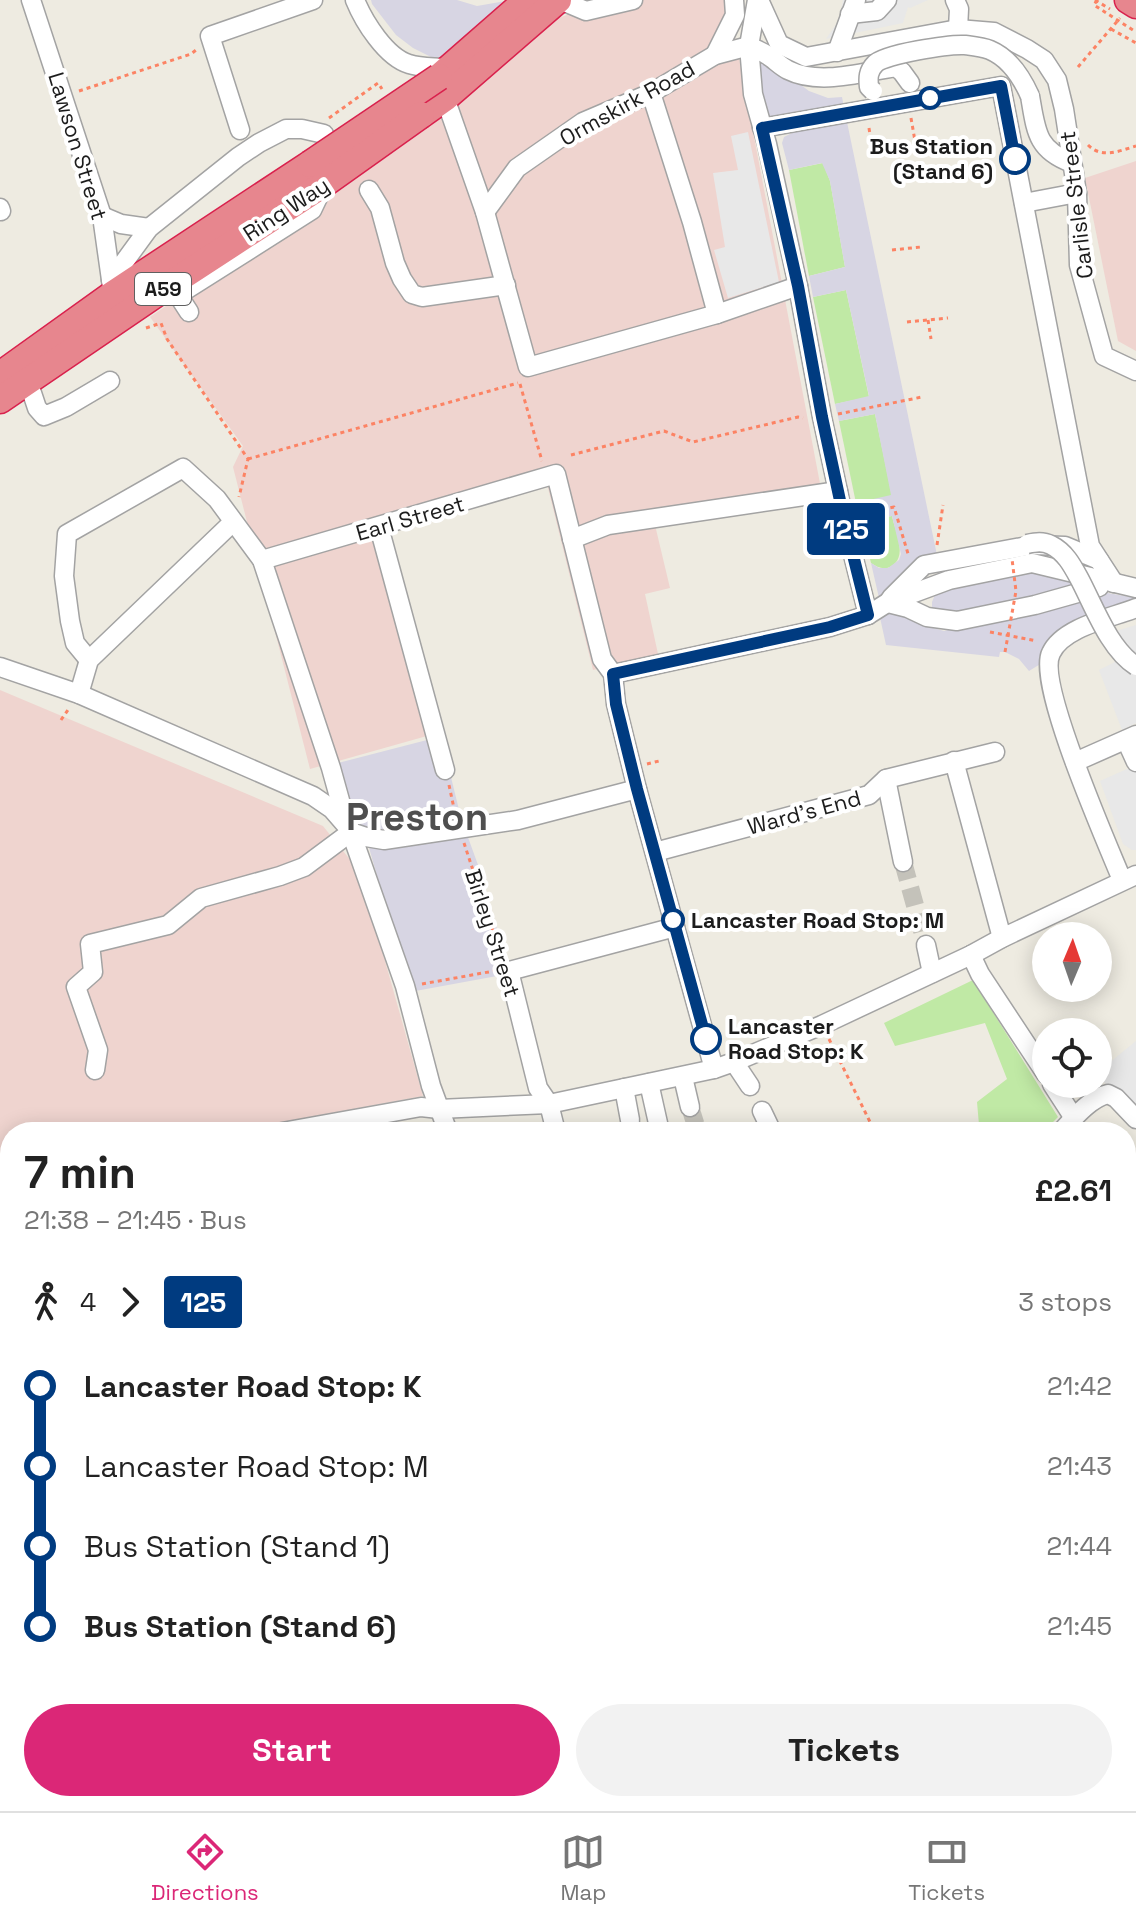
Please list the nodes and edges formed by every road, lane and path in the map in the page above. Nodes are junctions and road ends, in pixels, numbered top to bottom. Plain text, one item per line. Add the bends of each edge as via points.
1 (31, 0) edge
2 (355, 0) edge
3 (527, 0) edge
4 (559, 0) edge
5 (633, 0) edge
6 (734, 0) edge
7 (758, 0) edge
8 (887, 0) edge
9 (955, 0) edge
10 (1097, 0) edge
11 (302, 2) edge
12 (853, 7) edge
13 (1128, 7) edge
14 (958, 29) junction
15 (1111, 29) junction
16 (1136, 32) edge
17 (210, 36) junction
18 (1136, 43) edge
19 (749, 46) junction
20 (837, 52) junction
21 (715, 55) junction
22 (1078, 67) dead end
23 (444, 81) junction
24 (910, 83) dead end
25 (383, 88) dead end
26 (81, 90) dead end
27 (873, 91) dead end
28 (651, 93) junction
29 (324, 128) joint
30 (762, 128) junction
31 (240, 130) dead end
32 (1083, 141) dead end
33 (1136, 146) edge
34 (1072, 163) junction
35 (317, 174) junction
36 (369, 190) dead end
37 (1077, 193) junction
38 (1024, 203) junction
39 (485, 212) junction
40 (102, 216) junction
41 (365, 225) dead end
42 (149, 228) junction
43 (921, 247) dead end
44 (892, 250) dead end
45 (402, 279) junction
46 (506, 285) junction
47 (798, 286) junction
48 (112, 287) junction
49 (189, 312) dead end
50 (717, 314) junction
51 (948, 318) dead end
52 (928, 320) junction
53 (907, 322) dead end
54 (161, 323) dead end
55 (931, 339) dead end
56 (1136, 371) edge
57 (0, 375) edge
58 (524, 375) junction
59 (28, 381) junction
60 (110, 381) dead end
61 (922, 397) dead end
62 (0, 400) edge
63 (822, 417) junction
64 (571, 455) dead end
65 (248, 459) junction
66 (550, 472) junction
67 (838, 491) junction
68 (943, 505) dead end
69 (844, 519) junction
70 (233, 522) junction
71 (379, 527) junction
72 (572, 539) junction
73 (1027, 544) dead end
74 (936, 553) dead end
75 (908, 557) dead end
76 (1012, 559) dead end
77 (262, 560) junction
78 (1099, 560) junction
79 (1114, 583) junction
80 (1136, 588) edge
81 (887, 603) junction
82 (1136, 608) edge
83 (868, 615) junction
84 (1005, 652) dead end
85 (89, 660) junction
86 (1136, 666) edge
87 (0, 667) edge
88 (613, 674) junction
89 (79, 694) junction
90 (1131, 738) edge
91 (995, 752) dead end
92 (954, 761) junction
93 (1075, 762) junction
94 (1136, 762) edge
95 (445, 770) joint
96 (886, 779) junction
97 (637, 789) junction
98 (459, 828) junction
99 (351, 832) junction
100 (655, 852) junction
101 (903, 862) tunnel mouth
102 (1129, 878) edge
103 (675, 927) junction
104 (1002, 938) junction
105 (926, 945) tunnel mouth
106 (971, 955) junction
107 (509, 971) junction
108 (932, 973) junction
109 (405, 986) junction
110 (822, 1025) junction
111 (1032, 1053) edge
112 (734, 1062) junction
113 (714, 1069) junction
114 (95, 1070) dead end
115 (683, 1077) junction
116 (649, 1083) junction
117 (750, 1086) dead end
118 (624, 1088) junction
119 (1061, 1098) edge
120 (549, 1104) junction
121 (690, 1107) tunnel mouth
122 (439, 1109) junction
123 (762, 1111) dead end
124 (1074, 1118) junction
125 (1136, 1119) edge
126 (630, 1120) dead end
127 (349, 1122) edge
128 (444, 1122) edge
129 (554, 1122) edge
130 (658, 1122) edge
131 (767, 1122) edge
132 (870, 1122) edge
133 (1070, 1122) edge

1 - 40 street, Lawson Street
2 - 23 street via 370,29 401,59
3 - 23 highway, Ring Way / A59
4 - 5 street via 586,11
4 - 23 highway, Ring Way / A59
6 - 21 street via 735,15
7 - 19 street
7 - 20 street, Carlisle Street via 779,44 806,57
8 - 12 street via 877,11
9 - 14 street
10 - 16 path, bridge via 1094,5
11 - 17 street
12 - 20 street
13 - 15 path
14 - 20 street, Carlisle Street
14 - 34 street, Carlisle Street via 994,32 1044,60 1057,80
15 - 18 path
15 - 22 path
17 - 26 path via 191,54
17 - 31 street
19 - 21 street, Ormskirk Road
19 - 24 street via 805,76 896,67
19 - 30 street
21 - 28 street, Ormskirk Road
23 - 35 highway, Ring Way / A59, bridge
23 - 35 highway, Ring Way / A59, bridge via 421,115
23 - 39 street
25 - 29 path via 378,83
27 - 34 street, bridge via 868,75 879,60 964,45 990,50 1024,81 1044,146
28 - 39 street, Ormskirk Road via 583,122 517,168
28 - 50 street
29 - 42 street via 275,134
30 - 38 street via 1001,86
30 - 47 street
32 - 33 path via 1107,154
34 - 37 street, Carlisle Street
35 - 48 highway, Ring Way / A59
35 - 49 street via 312,210 178,295
35 - 59 highway, Ring Way / A59
36 - 45 street via 380,208
37 - 38 street
37 - 56 street, Carlisle Street via 1079,265 1104,356
38 - 78 street via 1090,546
39 - 46 street
40 - 42 street
40 - 48 street, Lawson Street
41 - 45 street via 373,223
42 - 48 street
43 - 44 path
45 - 46 street via 412,294 422,297
46 - 58 street
47 - 50 street
47 - 63 street
48 - 57 highway, Ring Way / A59
50 - 58 street
51 - 52 path
52 - 53 path
52 - 55 path
54 - 65 path
58 - 65 path
58 - 66 path
59 - 60 street via 44,416
59 - 62 highway, Ring Way / A59
61 - 63 path
63 - 64 path via 798,417 693,442 664,431
63 - 67 street
65 - 70 path
66 - 71 street, Earl Street
66 - 72 street
67 - 69 street
67 - 72 street via 608,525
68 - 74 path
69 - 75 path via 894,507
69 - 83 street
70 - 77 street
70 - 85 street
70 - 85 street via 183,468 67,534 64,576 70,621 75,643
71 - 77 street, Earl Street
71 - 95 street
72 - 88 street via 602,659
73 - 86 street, bridge via 1049,544 1069,560 1115,647
76 - 84 path, bridge via 1016,591
77 - 99 street
78 - 79 street
78 - 81 street via 1065,546 1033,545 924,565
79 - 80 street
79 - 81 street via 957,621
79 - 81 street via 1032,563 949,580
81 - 83 street
82 - 93 street via 1065,636 1051,653 1050,686
83 - 88 street
85 - 89 street
87 - 89 street
88 - 97 street
89 - 99 street via 313,796
90 - 93 street
90 - 94 street
91 - 92 street, Ward's End
92 - 96 street, Ward's End
92 - 104 street
93 - 102 street
95 - 98 path, Birley Street
96 - 100 street, Ward's End via 869,795
96 - 101 street
97 - 98 street via 518,820
97 - 100 street
98 - 99 street via 384,840
98 - 107 path, Birley Street
99 - 109 street
99 - 114 street via 304,867 201,898 168,925 90,944 93,972 76,987 98,1050
100 - 103 street
102 - 104 street
103 - 107 street
103 - 113 street
104 - 106 street
105 - 108 street
106 - 108 street
106 - 111 street
107 - 109 path
107 - 120 street, Birley Street via 538,1088
108 - 110 street
109 - 122 street
110 - 112 street
110 - 132 path
112 - 113 street
112 - 117 street
113 - 115 street
115 - 116 street
115 - 121 street
116 - 118 street
116 - 130 street
118 - 120 street
118 - 126 street
119 - 124 street
120 - 122 street
120 - 129 street, Birley Street
122 - 127 street via 421,1107
122 - 128 street
123 - 131 street
124 - 125 street via 1108,1094
124 - 133 street

